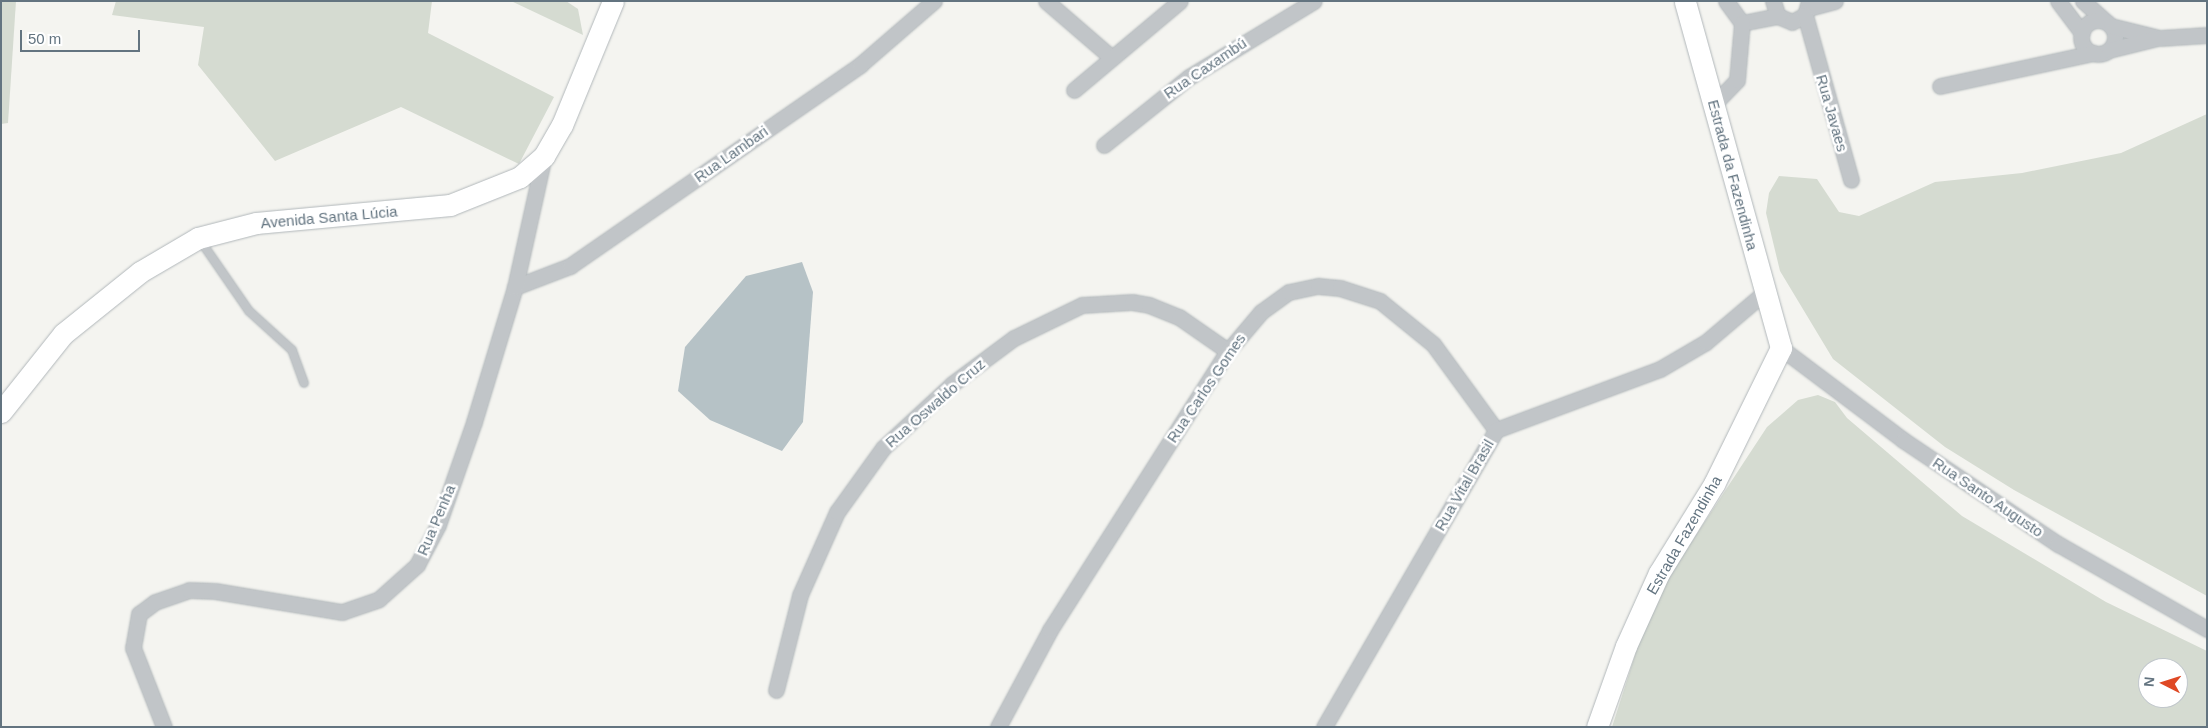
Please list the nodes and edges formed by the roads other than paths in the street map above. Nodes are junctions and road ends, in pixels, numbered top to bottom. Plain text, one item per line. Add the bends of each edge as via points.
1 (613, 1) edge
2 (934, 1) edge
3 (1046, 1) edge
4 (1180, 1) edge
5 (1314, 1) edge
6 (1685, 1) edge
7 (1726, 1) edge
8 (1835, 1) edge
9 (2058, 1) edge
10 (2083, 1) edge
11 (1774, 6) edge
12 (1804, 11) edge
13 (1749, 20) junction
14 (2109, 24) junction
15 (2207, 35) edge
16 (2082, 37) junction
17 (2160, 38) junction
18 (2109, 50) junction
19 (2093, 53) junction
20 (1112, 58) junction
21 (2039, 64) junction
22 (1940, 86) dead end
23 (1074, 90) dead end
24 (1714, 104) junction
25 (1104, 145) dead end
26 (544, 156) junction
27 (1850, 180) dead end
28 (198, 238) junction
29 (515, 287) junction
30 (1765, 292) junction
31 (1782, 348) junction
32 (1228, 351) junction
33 (304, 382) dead end
34 (1, 412) edge
35 (1496, 430) junction
36 (2207, 629) edge
37 (776, 690) dead end
38 (164, 727) edge
39 (998, 727) edge
40 (1324, 727) edge
41 (1597, 727) edge

1 - 26 street, Avenida Santa Lúcia via 562,124
2 - 29 street, Rua Lambari via 860,65 570,266
3 - 20 street
4 - 20 street
5 - 25 street, Rua Caxambú via 1189,77
6 - 24 street, Estrada da Fazendinha
7 - 13 street
8 - 12 street
9 - 16 street
10 - 14 street
11 - 12 street
11 - 13 street
12 - 27 street, Rua Javaes
13 - 24 street via 1737,80
14 - 16 street via 2094,20
14 - 17 street
14 - 18 street via 2115,41
15 - 17 street
16 - 19 street
16 - 21 street
17 - 18 street
18 - 19 street
19 - 21 street
20 - 23 street
21 - 22 street
24 - 30 street, Estrada da Fazendinha
26 - 28 street, Avenida Santa Lúcia via 520,177 450,205 256,223
26 - 29 street, Rua Penha
28 - 33 lane via 249,311 292,350
28 - 34 street, Avenida Santa Lúcia via 140,272 63,334
29 - 38 street, Rua Penha via 438,525 417,565 379,600 342,612 215,591 189,590 155,602 139,614 133,648
30 - 31 street, Estrada da Fazendinha
30 - 35 street, Rua Vital Brasil via 1706,342 1660,369
31 - 36 street, Rua Santo Augusto via 1903,440 2058,544
31 - 41 street, Estrada Fazendinha via 1714,484 1659,573 1626,646
32 - 35 street, Rua Carlos Gomes via 1260,312 1289,292 1318,286 1361,294 1399,314 1433,344
32 - 37 street, Rua Oswaldo Cruz via 1179,317 1149,305 1082,305 1014,338 952,384 883,448 837,512 800,595
32 - 39 street, Rua Carlos Gomes via 1050,630
35 - 40 street, Rua Vital Brasil

